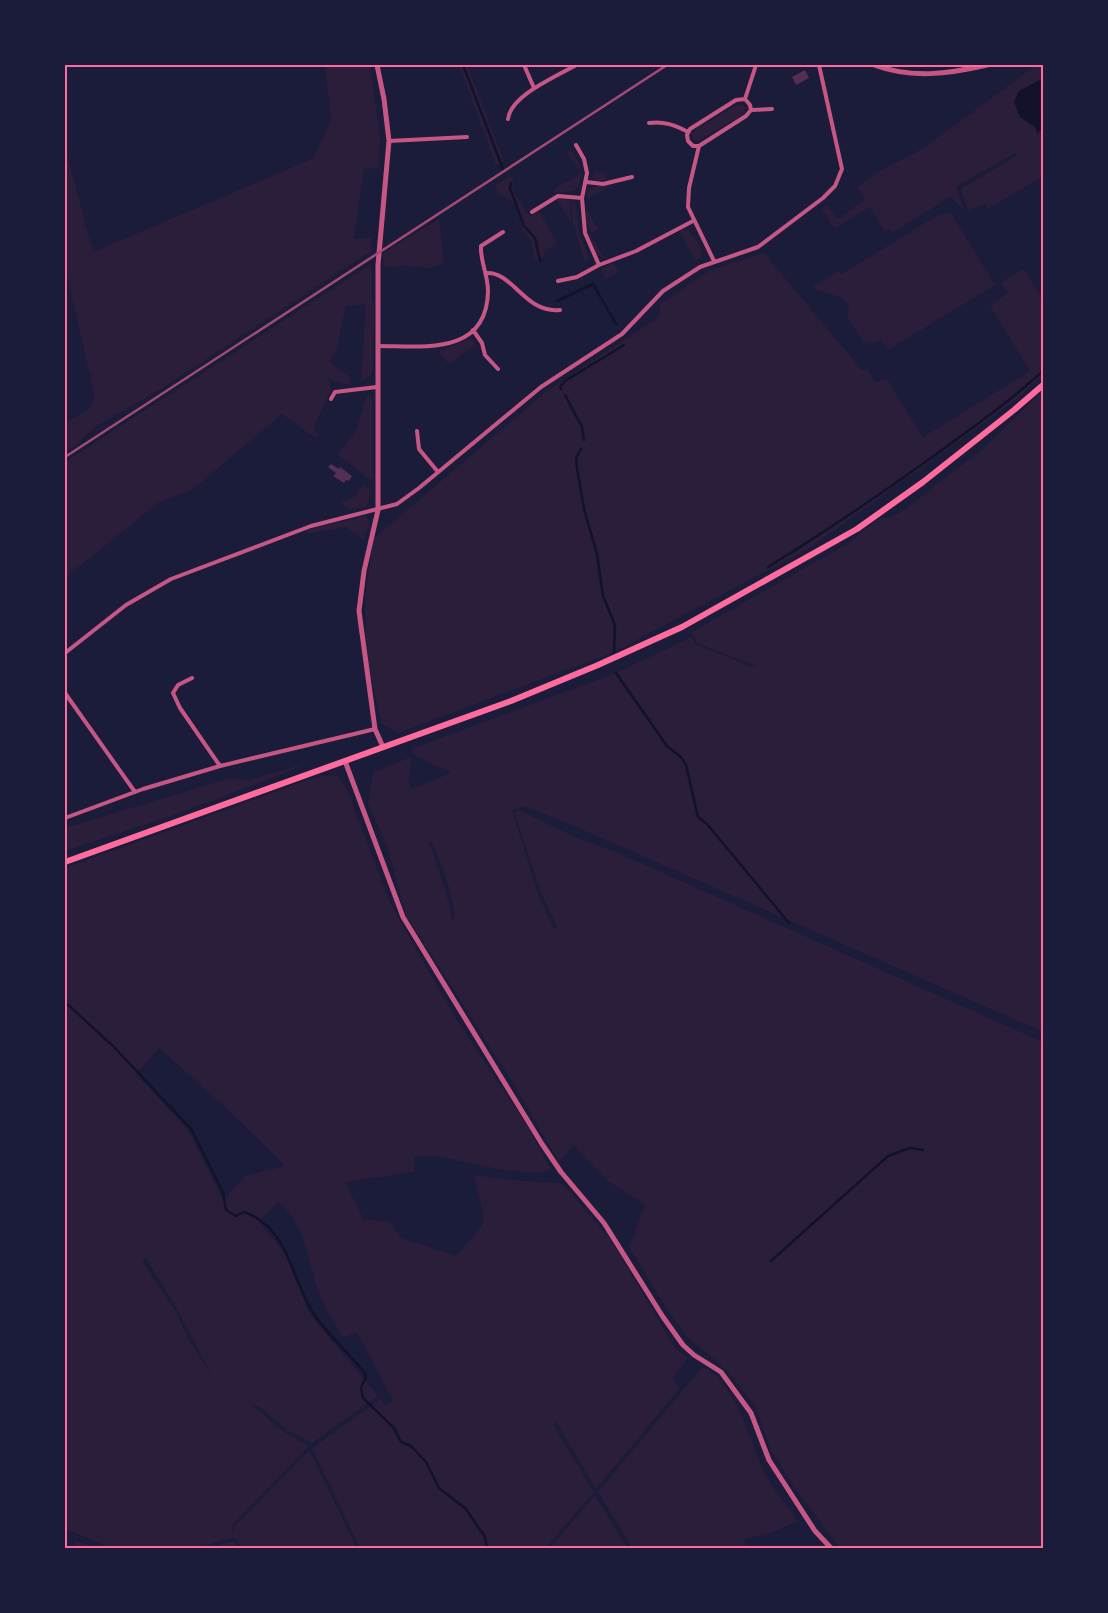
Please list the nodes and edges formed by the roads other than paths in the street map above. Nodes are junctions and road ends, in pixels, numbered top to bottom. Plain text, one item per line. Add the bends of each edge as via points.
1 (378, 65) edge
2 (524, 65) edge
3 (576, 65) edge
4 (756, 65) edge
5 (819, 65) edge
6 (874, 65) edge
7 (987, 65) edge
8 (534, 88) junction
9 (745, 99) junction
10 (772, 109) dead end
11 (751, 110) junction
12 (508, 119) dead end
13 (649, 123) dead end
14 (688, 132) junction
15 (467, 137) dead end
16 (389, 141) junction
17 (576, 145) dead end
18 (699, 146) junction
19 (632, 177) dead end
20 (587, 182) junction
21 (582, 198) junction
22 (532, 212) dead end
23 (693, 221) junction
24 (503, 232) dead end
25 (714, 262) junction
26 (599, 264) junction
27 (486, 274) junction
28 (558, 281) dead end
29 (560, 310) dead end
30 (473, 330) junction
31 (378, 346) junction
32 (498, 370) dead end
33 (1043, 385) edge
34 (377, 387) junction
35 (331, 399) dead end
36 (417, 431) dead end
37 (438, 472) junction
38 (378, 510) junction
39 (65, 653) edge
40 (192, 678) dead end
41 (65, 693) edge
42 (375, 729) junction
43 (383, 747) junction
44 (345, 761) junction
45 (220, 766) junction
46 (135, 792) junction
47 (65, 818) edge
48 (65, 862) edge
49 (831, 1548) edge

1 - 16 street
2 - 8 street
3 - 8 street
4 - 9 street
5 - 25 street via 842,169 839,181 823,198 758,247
6 - 7 street via 920,75
8 - 12 street via 512,108
9 - 11 street
9 - 14 street via 736,100
10 - 11 street
11 - 18 street
13 - 14 street via 675,125
14 - 18 street via 688,141
15 - 16 street
16 - 31 street via 378,253
17 - 20 street via 584,159
18 - 23 street via 688,197
19 - 20 street via 604,184
20 - 21 street
21 - 22 street via 558,196
21 - 26 street via 585,233
23 - 25 street
23 - 26 street via 636,251
24 - 27 street via 480,246
25 - 37 street via 688,273 663,291 622,334 541,387
26 - 28 street via 577,277
27 - 29 street via 498,275 534,305
27 - 30 street via 486,304
30 - 31 street via 444,346
30 - 32 street via 485,355
31 - 34 street
33 - 43 main road via 916,487 857,529 786,571 682,627 598,665 511,701
34 - 35 street via 341,390
34 - 38 street
36 - 37 street via 419,449
37 - 38 street via 407,498
38 - 39 street via 310,526 171,579 126,605
38 - 42 street via 362,578 359,611
40 - 45 street via 178,685 173,693
41 - 46 street
42 - 43 street
42 - 45 street
43 - 44 main road
44 - 48 main road
44 - 49 street via 403,917 542,1144 604,1224 683,1345 721,1372 751,1413 769,1460 815,1531
45 - 46 street
46 - 47 street

